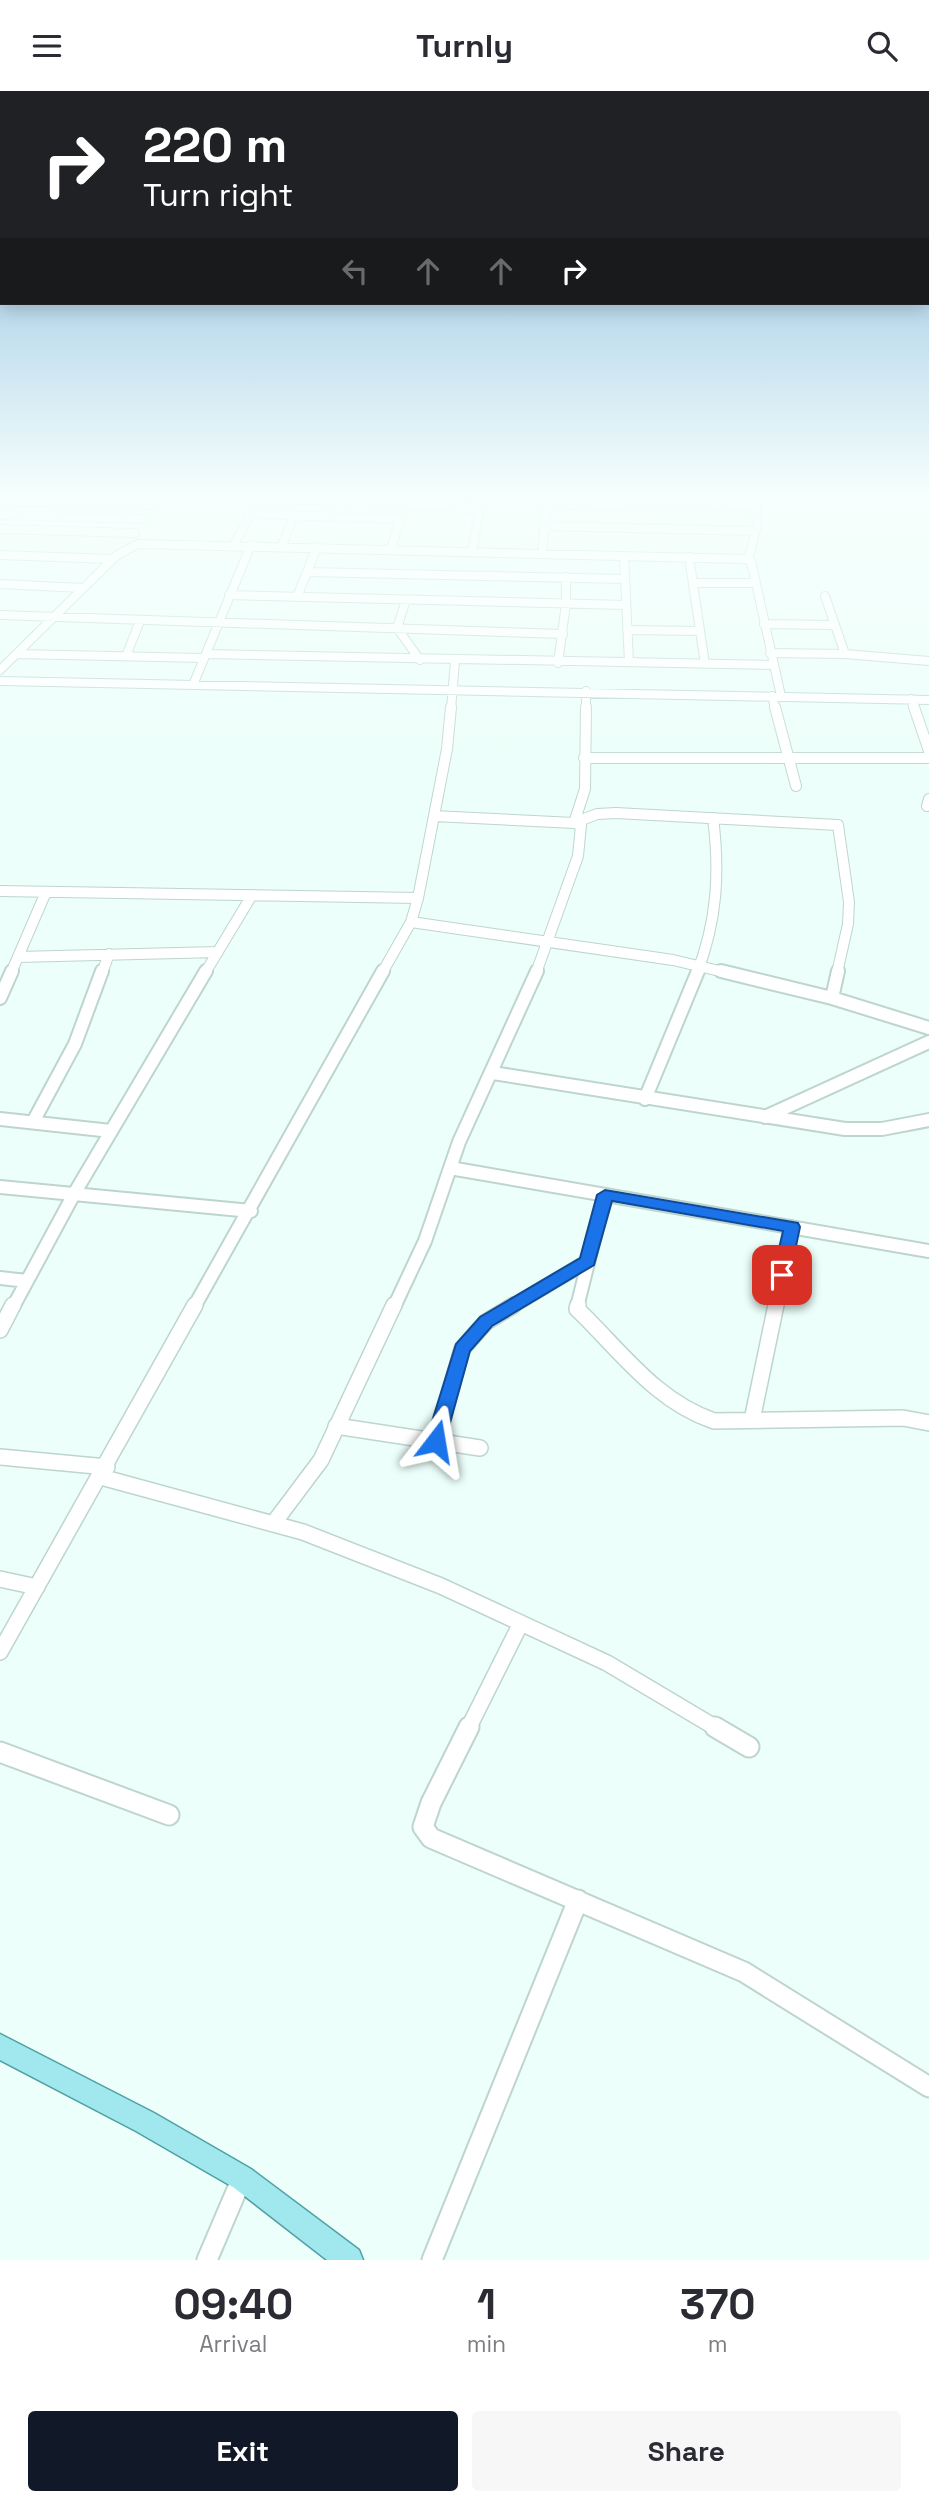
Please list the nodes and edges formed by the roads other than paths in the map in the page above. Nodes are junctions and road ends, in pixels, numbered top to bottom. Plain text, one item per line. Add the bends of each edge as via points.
1 (71, 600) edge
2 (227, 600) edge
3 (407, 600) edge
4 (416, 600) edge
5 (566, 600) edge
6 (626, 600) edge
7 (696, 600) edge
8 (759, 600) edge
9 (826, 600) edge
10 (566, 604) junction
11 (626, 605) junction
12 (0, 615) edge
13 (53, 618) junction
14 (140, 621) junction
15 (216, 623) junction
16 (764, 624) junction
17 (834, 625) junction
18 (397, 628) junction
19 (627, 630) junction
20 (700, 631) junction
21 (563, 634) junction
22 (771, 653) junction
23 (16, 654) junction
24 (845, 654) junction
25 (126, 656) junction
26 (205, 656) junction
27 (420, 660) junction
28 (455, 661) junction
29 (929, 661) edge
30 (629, 662) junction
31 (558, 663) junction
32 (705, 664) junction
33 (773, 665) junction
34 (0, 670) edge
35 (0, 681) edge
36 (193, 685) junction
37 (452, 691) junction
38 (586, 691) junction
39 (777, 696) junction
40 (911, 699) junction
41 (929, 699) edge
42 (929, 751) edge
43 (787, 756) junction
44 (584, 758) junction
45 (929, 758) edge
46 (796, 786) dead end
47 (434, 816) junction
48 (713, 818) junction
49 (574, 823) junction
50 (0, 891) edge
51 (46, 892) junction
52 (252, 895) junction
53 (418, 898) junction
54 (411, 922) junction
55 (549, 944) junction
56 (218, 952) junction
57 (109, 954) junction
58 (18, 957) junction
59 (698, 965) junction
60 (0, 997) edge
61 (832, 997) junction
62 (929, 1028) edge
63 (929, 1042) edge
64 (493, 1073) junction
65 (645, 1099) junction
66 (765, 1117) junction
67 (0, 1119) edge
68 (929, 1120) edge
69 (33, 1122) junction
70 (111, 1131) junction
71 (450, 1168) junction
72 (0, 1187) edge
73 (74, 1194) junction
74 (605, 1195) junction
75 (251, 1211) junction
76 (792, 1227) junction
77 (929, 1251) edge
78 (588, 1261) junction
79 (0, 1278) edge
80 (27, 1281) junction
81 (0, 1330) edge
82 (752, 1420) junction
83 (929, 1423) edge
84 (336, 1426) junction
85 (436, 1441) junction
86 (480, 1448) dead end
87 (0, 1457) edge
88 (104, 1472) junction
89 (273, 1524) junction
90 (0, 1579) edge
91 (37, 1587) junction
92 (521, 1623) junction
93 (0, 1652) edge
94 (749, 1747) dead end
95 (0, 1752) edge
96 (169, 1815) dead end
97 (578, 1901) junction
98 (0, 2047) edge
99 (929, 2087) edge
100 (242, 2178) junction
101 (207, 2260) edge
102 (349, 2260) edge
103 (432, 2260) edge

1 - 13 street
2 - 15 street
3 - 18 street
4 - 10 street
5 - 10 street
6 - 11 street
7 - 20 street
8 - 16 street
9 - 17 street
10 - 11 street
10 - 21 street
11 - 19 street
12 - 13 street
13 - 14 street
13 - 23 street
14 - 15 street
14 - 25 street
15 - 18 street
15 - 26 street
16 - 17 street
16 - 22 street
17 - 24 street
18 - 21 street
18 - 27 street
19 - 20 street
19 - 30 street
20 - 32 street
21 - 31 street
22 - 24 street
22 - 33 street
23 - 25 street
23 - 34 street
24 - 29 street
25 - 26 street
26 - 27 street
26 - 36 street
27 - 28 street
28 - 31 street
28 - 37 street
30 - 31 street
30 - 32 street
32 - 33 street
33 - 39 street
35 - 36 street
36 - 37 street
37 - 38 street
37 - 47 street
38 - 39 street
38 - 44 street
39 - 40 street
39 - 43 street
40 - 41 street
40 - 42 street
43 - 44 street
43 - 45 street
43 - 46 street
44 - 49 street via 585,789
47 - 49 street
47 - 53 street
48 - 49 street via 597,814
48 - 59 street via 718,888
48 - 61 street via 841,826 848,925
49 - 55 street via 581,825 578,856
50 - 51 street
51 - 52 street
51 - 58 street
52 - 53 street
52 - 56 street
53 - 54 street
54 - 55 street
54 - 75 street
55 - 59 street
55 - 64 street
56 - 57 street
56 - 70 street
57 - 58 street
57 - 69 street via 75,1044
58 - 60 street
59 - 61 street
59 - 65 street
61 - 62 street
63 - 66 street
64 - 65 street
64 - 71 street
65 - 66 street
66 - 68 street via 845,1129 882,1129
67 - 69 street
69 - 70 street
70 - 73 street
71 - 74 street
71 - 84 street via 425,1241
72 - 73 street
73 - 75 street
73 - 80 street
74 - 76 street
74 - 78 street
75 - 88 street
76 - 77 street
76 - 82 street
78 - 82 street via 577,1309 656,1387 696,1417
78 - 85 street via 486,1322 462,1349
79 - 80 street
80 - 81 street
82 - 83 street via 903,1417
84 - 85 street
84 - 89 street via 321,1460
85 - 86 street
87 - 88 street
88 - 89 street
88 - 91 street
89 - 92 street via 441,1586
90 - 91 street
91 - 93 street
92 - 94 street via 607,1663
92 - 97 street via 422,1827 431,1838
95 - 96 street
97 - 99 street via 744,1972
97 - 103 street
98 - 100 main road
100 - 101 street
100 - 102 main road

